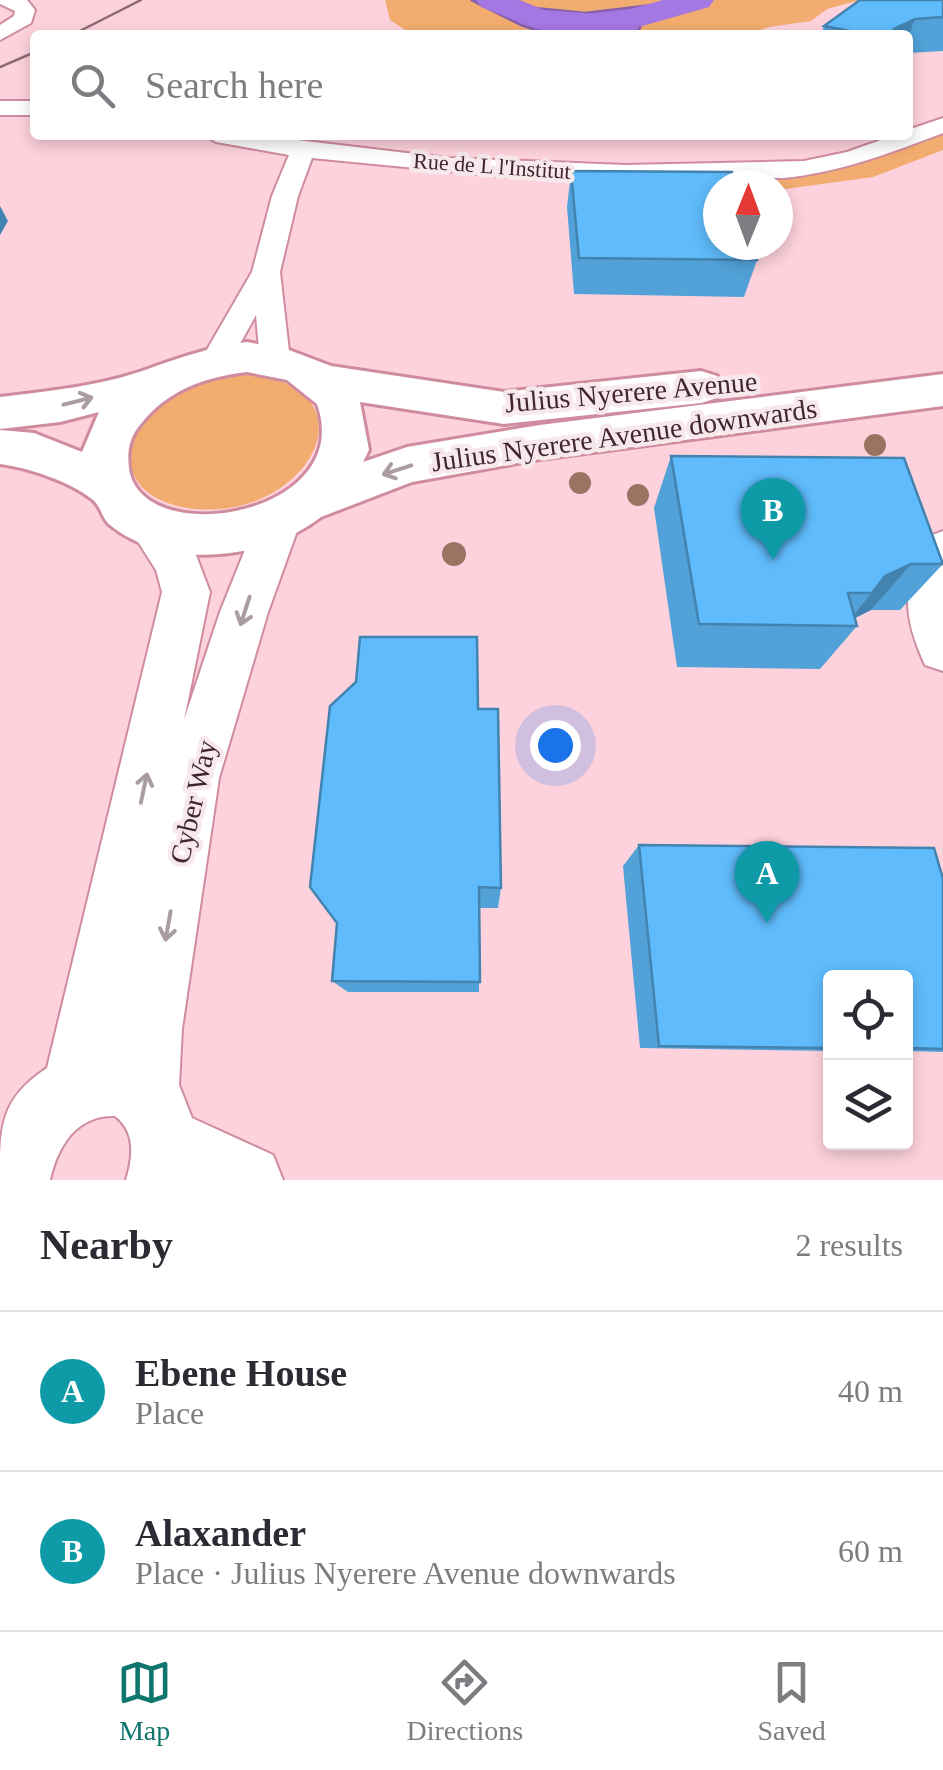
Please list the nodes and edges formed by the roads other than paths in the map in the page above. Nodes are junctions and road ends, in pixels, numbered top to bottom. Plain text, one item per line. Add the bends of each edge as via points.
1 (7, 0) edge
2 (0, 34) edge
3 (0, 108) edge
4 (30, 108) edge
5 (943, 125) edge
6 (913, 136) edge
7 (241, 140) edge
8 (901, 140) edge
9 (302, 152) junction
10 (266, 272) junction
11 (943, 358) edge
12 (216, 360) junction
13 (275, 360) junction
14 (320, 380) junction
15 (156, 383) junction
16 (943, 390) edge
17 (0, 413) edge
18 (0, 447) edge
19 (108, 486) junction
20 (295, 510) junction
21 (151, 526) junction
22 (943, 550) edge
23 (943, 648) edge
24 (32, 1134) edge
25 (158, 1138) edge
26 (248, 1180) edge

1 - 2 street via 19,3 24,19
3 - 4 street
5 - 6 street, Rue de L l'Institut
7 - 9 street, Rue de L l'Institut
8 - 9 street, Rue de L l'Institut via 842,161 779,170 525,170
9 - 10 street
10 - 12 street
10 - 13 street
11 - 14 main road, Julius Nyerere Avenue via 504,408
12 - 13 main road
12 - 15 main road
13 - 14 main road
14 - 20 main road via 338,399 347,423 346,449 333,476
17 -> 15 main road
15 - 19 main road via 110,430 103,459
16 -> 20 main road, Julius Nyerere Avenue downwards via 426,462
18 - 19 main road via 34,450
19 - 21 main road via 124,509
20 - 21 main road via 236,534 191,536
20 -> 25 street, Cyber Way via 244,612 192,778 150,1029
24 -> 21 street, Cyber Way via 186,592 178,564
22 - 23 street via 930,574
24 - 25 street via 102,1080 125,1083
25 - 26 street

